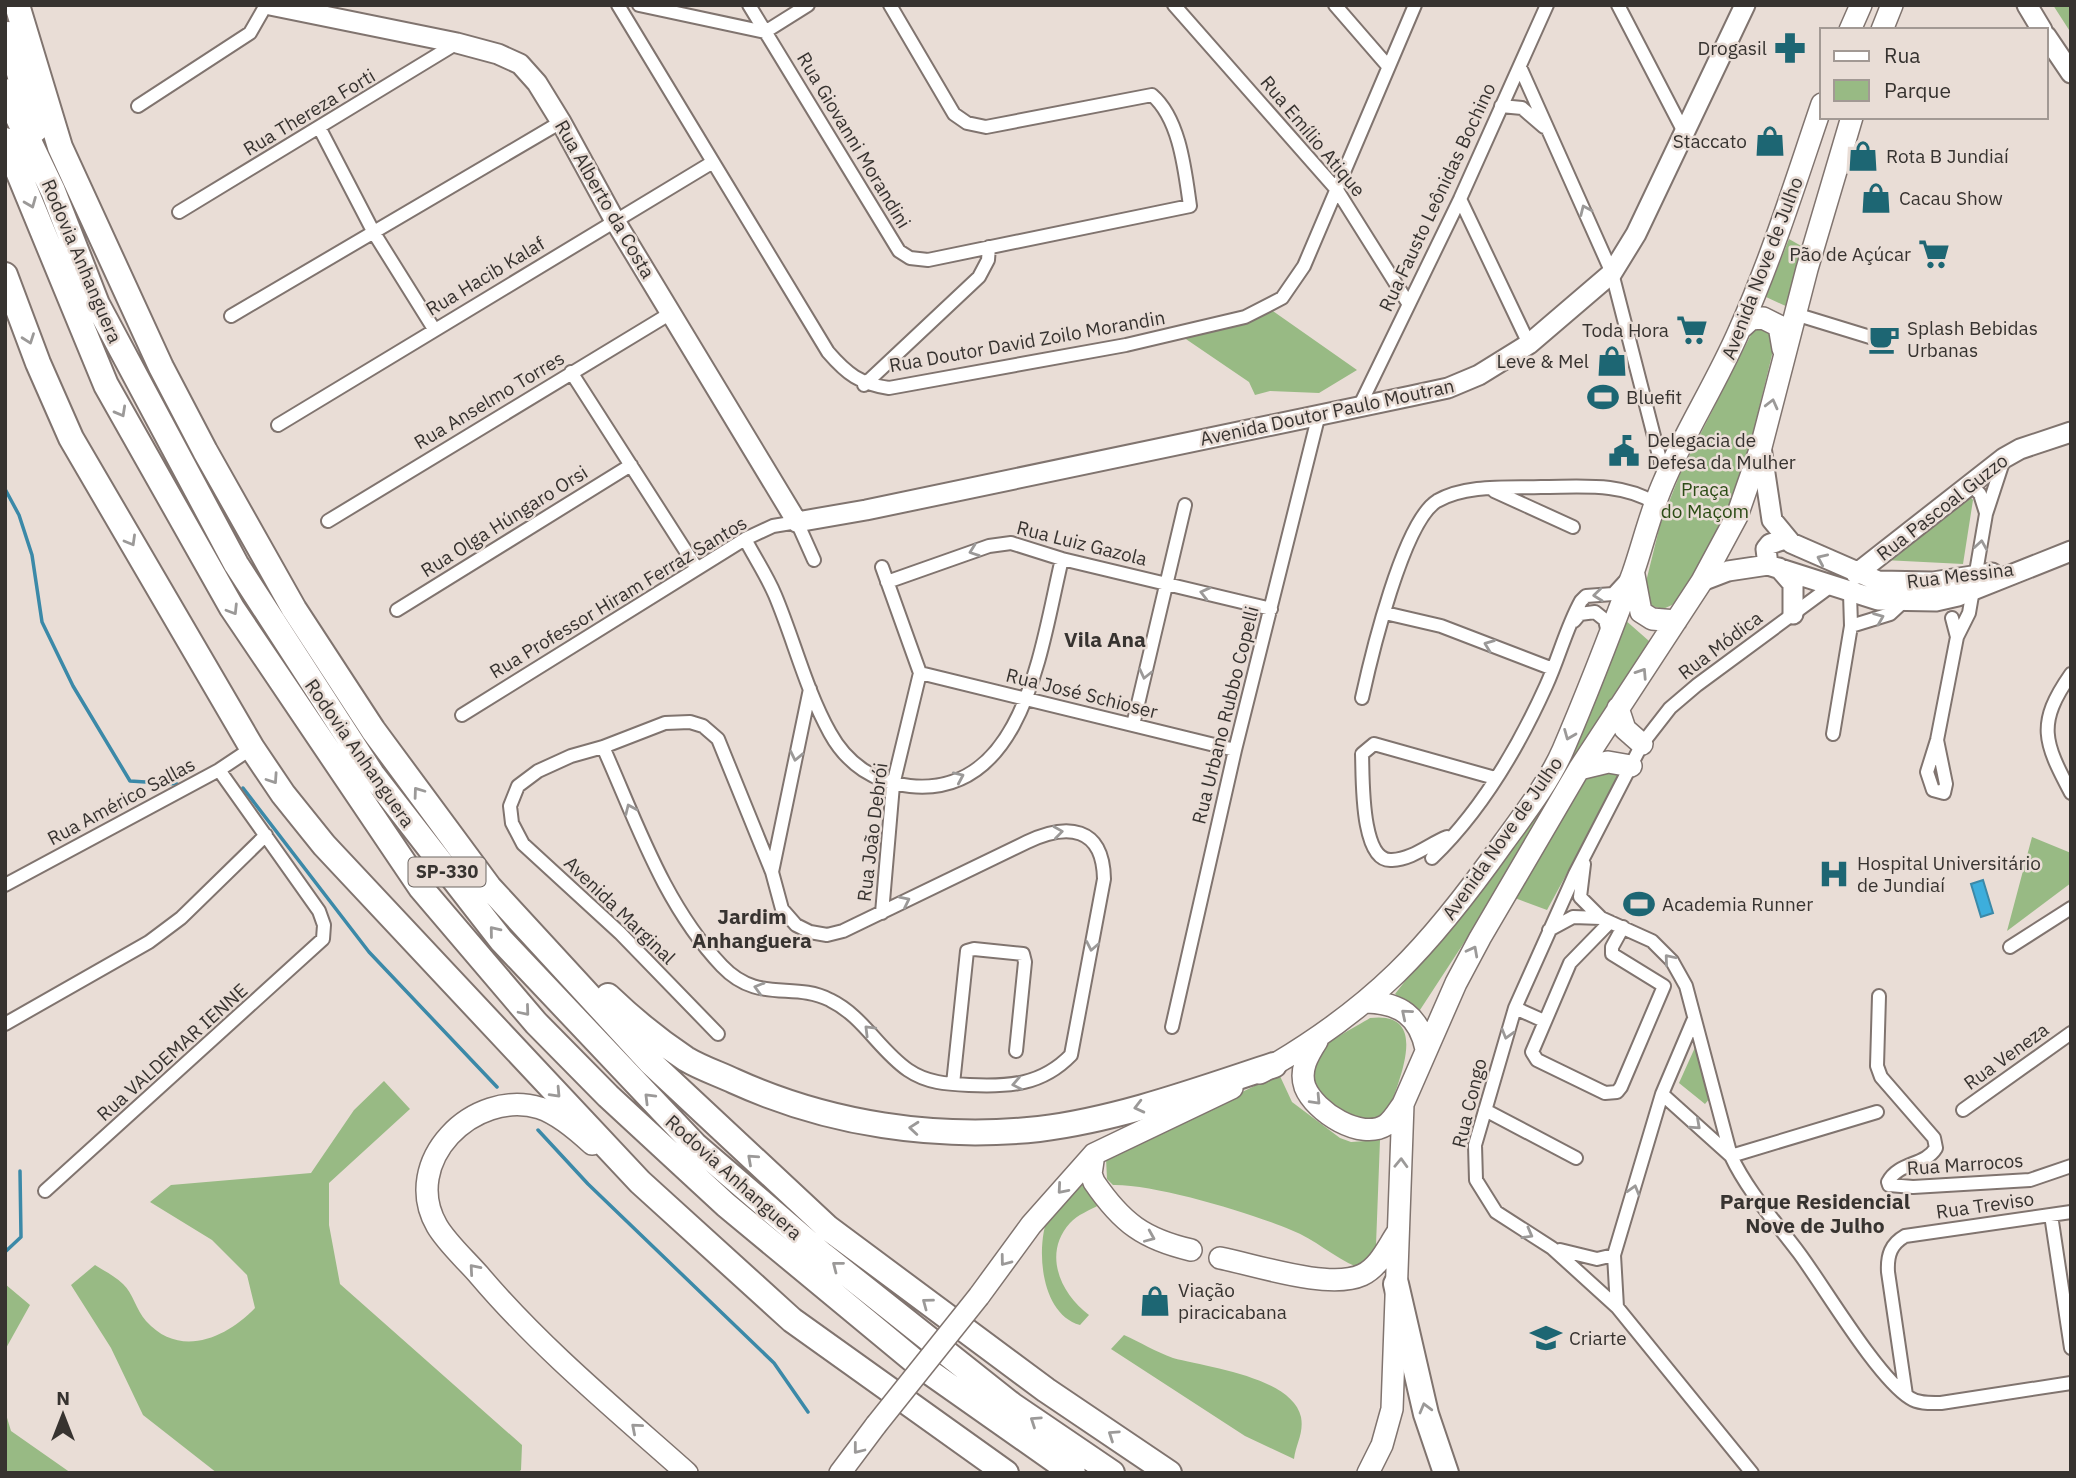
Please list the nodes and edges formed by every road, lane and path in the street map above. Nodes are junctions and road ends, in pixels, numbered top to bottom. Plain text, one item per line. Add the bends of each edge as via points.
1 (17, 5) edge
2 (268, 5) edge
3 (618, 5) edge
4 (639, 5) edge
5 (750, 5) edge
6 (808, 5) edge
7 (890, 5) edge
8 (1174, 5) edge
9 (1335, 5) edge
10 (1415, 5) edge
11 (1547, 5) edge
12 (1618, 5) edge
13 (1745, 5) edge
14 (1861, 5) edge
15 (1892, 5) edge
16 (2026, 5) edge
17 (5, 23) edge
18 (1851, 28) edge
19 (1883, 28) edge
20 (2041, 28) edge
21 (765, 32) junction
22 (2048, 39) edge
23 (457, 43) junction
24 (1387, 65) junction
25 (1520, 67) junction
26 (2071, 73) edge
27 (5, 91) edge
28 (138, 106) dead end
29 (1501, 107) junction
30 (1820, 109) edge
31 (1851, 119) edge
32 (561, 122) junction
33 (320, 129) junction
34 (1550, 132) junction
35 (1684, 132) junction
36 (5, 140) edge
37 (713, 162) junction
38 (1337, 190) junction
39 (53, 191) junction
40 (1460, 199) junction
41 (179, 212) dead end
42 (615, 221) junction
43 (374, 233) junction
44 (989, 247) junction
45 (1612, 272) junction
46 (5, 275) edge
47 (1408, 303) junction
48 (671, 313) junction
49 (1796, 314) junction
50 (231, 316) dead end
51 (434, 329) junction
52 (1740, 329) junction
53 (1870, 337) dead end
54 (1529, 344) junction
55 (1783, 358) junction
56 (571, 372) junction
57 (864, 384) junction
58 (1360, 405) junction
59 (1319, 414) junction
60 (278, 425) dead end
61 (2071, 432) edge
62 (1761, 447) junction
63 (2004, 458) junction
64 (631, 465) junction
65 (1665, 479) junction
66 (1970, 484) junction
67 (1489, 489) junction
68 (1655, 503) junction
69 (1185, 505) dead end
70 (1986, 514) junction
71 (328, 521) dead end
72 (797, 522) junction
73 (1573, 527) dead end
74 (745, 539) junction
75 (1786, 539) junction
76 (2071, 551) edge
77 (1062, 559) junction
78 (814, 560) dead end
79 (1773, 566) junction
80 (696, 567) junction
81 (882, 567) dead end
82 (1634, 570) junction
83 (1702, 581) junction
84 (887, 582) junction
85 (1975, 582) junction
86 (1166, 584) junction
87 (1846, 584) junction
88 (1936, 601) junction
89 (1903, 602) junction
90 (1271, 609) junction
91 (397, 610) dead end
92 (1385, 613) junction
93 (1969, 613) junction
94 (1794, 614) junction
95 (1952, 618) junction
96 (1676, 621) junction
97 (1851, 626) junction
98 (1569, 627) junction
99 (1609, 636) junction
100 (1957, 637) junction
101 (1553, 669) junction
102 (920, 673) junction
103 (2071, 674) edge
104 (810, 689) junction
105 (1362, 698) dead end
106 (1026, 699) junction
107 (1618, 708) junction
108 (462, 715) dead end
109 (1133, 725) junction
110 (1833, 734) dead end
111 (1937, 740) dead end
112 (1642, 744) junction
113 (603, 747) junction
114 (252, 748) junction
115 (1234, 750) junction
116 (2056, 765) junction
117 (1632, 766) junction
118 (1579, 769) junction
119 (2071, 769) edge
120 (219, 770) junction
121 (1495, 778) junction
122 (893, 785) junction
123 (2071, 793) edge
124 (438, 820) junction
125 (1457, 834) junction
126 (266, 835) junction
127 (1432, 858) dead end
128 (1584, 860) junction
129 (772, 872) junction
130 (5, 885) edge
131 (2071, 908) edge
132 (882, 913) junction
133 (1605, 920) junction
134 (1623, 927) junction
135 (1549, 930) junction
136 (2010, 947) dead end
137 (1879, 996) dead end
138 (1367, 1002) junction
139 (1515, 1008) junction
140 (1544, 1021) junction
141 (1693, 1021) junction
142 (5, 1024) edge
143 (1172, 1027) dead end
144 (2071, 1033) edge
145 (718, 1034) dead end
146 (1318, 1040) junction
147 (1426, 1049) junction
148 (1016, 1051) dead end
149 (1274, 1065) junction
150 (953, 1084) junction
151 (1662, 1094) junction
152 (1404, 1104) junction
153 (1485, 1110) junction
154 (1963, 1110) dead end
155 (1877, 1112) dead end
156 (1094, 1154) junction
157 (1731, 1156) junction
158 (1576, 1158) dead end
159 (2071, 1166) edge
160 (640, 1182) junction
161 (45, 1191) dead end
162 (2071, 1213) edge
163 (2051, 1215) junction
164 (1398, 1232) junction
165 (1552, 1248) junction
166 (1191, 1250) dead end
167 (1614, 1255) junction
168 (1220, 1258) dead end
169 (1396, 1284) junction
170 (1617, 1307) junction
171 (2071, 1348) edge
172 (2071, 1383) edge
173 (1906, 1395) junction
174 (687, 1473) edge
175 (839, 1473) edge
176 (1006, 1473) edge
177 (1073, 1473) edge
178 (1112, 1473) edge
179 (1169, 1473) edge
180 (1368, 1473) edge
181 (1446, 1473) edge
182 (1752, 1473) edge

124 -> 1 highway via 294,609 161,367 60,147
2 - 23 street, Rua Alberto da Costa
2 - 28 street via 250,33
3 - 37 street, Rua Doutor David Zoilo Morandin
4 - 21 street
5 - 21 street, Rua Giovanni Morandini
6 - 21 street
7 - 44 street, Rua Giovanni Morandini via 954,114 967,123 986,127 1152,95 1165,106 1185,172 1189,206
8 - 38 street, Rua Emílio Atique
9 - 24 street
10 - 24 street, Rua Doutor David Zoilo Morandin
11 - 25 street, Rua Fausto Leônidas Bochino
12 - 35 street
13 - 35 street, Avenida Doutor Paulo Moutran
14 - 18 main road
15 - 19 main road
16 - 20 street
17 - 39 highway
21 - 44 street, Rua Giovanni Morandini via 899,251 928,260
22 - 26 street
23 - 32 street, Rua Alberto da Costa via 520,65
23 - 33 street, Rua Thereza Forti
24 - 38 street, Rua Doutor David Zoilo Morandin
25 - 29 street, Rua Fausto Leônidas Bochino
25 - 34 street
27 - 39 highway, Rodovia Anhanguera / SP-330
29 - 34 street via 1522,108
29 - 40 street, Rua Fausto Leônidas Bochino
30 - 52 main road, Avenida Nove de Julho
31 - 49 main road, Avenida Nove de Julho
32 - 42 street, Rua Alberto da Costa
32 - 43 street
33 - 41 street, Rua Thereza Forti
33 - 43 street
45 -> 34 street
35 - 45 street, Avenida Doutor Paulo Moutran via 1636,234
36 -> 177 highway, Rodovia Anhanguera / SP-330 via 112,397 232,608 421,888 536,1023 726,1205 918,1364
37 - 42 street, Rua Hacib Kalaf
37 - 57 street, Rua Doutor David Zoilo Morandin via 828,352 845,372
38 - 47 street, Rua Emílio Atique
38 - 57 street, Rua Doutor David Zoilo Morandin via 1293,284 1282,298 1245,317 920,384 889,388
178 -> 39 highway, Rodovia Anhanguera / SP-330 via 1012,1405 823,1255 695,1145 501,940 372,774 236,564 97,304
40 - 47 street, Rua Fausto Leônidas Bochino
40 - 54 street
42 - 48 street, Rua Alberto da Costa
42 - 51 street, Rua Hacib Kalaf
43 - 50 street
43 - 51 street
44 - 57 street via 979,277
45 - 54 street, Avenida Doutor Paulo Moutran
45 - 65 street
46 -> 114 highway via 71,438
47 - 58 street, Rua Fausto Leônidas Bochino
48 - 56 street, Rua Anselmo Torres
48 - 72 street, Rua Alberto da Costa
49 - 53 street
49 - 55 main road, Avenida Nove de Julho
51 - 60 street, Rua Hacib Kalaf
52 - 55 main road via 1756,318 1779,326
52 - 65 main road, Avenida Nove de Julho
54 - 58 street, Avenida Doutor Paulo Moutran via 1448,388
62 -> 55 main road, Avenida Nove de Julho
56 - 64 street
56 - 71 street, Rua Anselmo Torres
58 - 59 street, Avenida Doutor Paulo Moutran
59 - 72 street, Avenida Doutor Paulo Moutran
59 - 90 street, Rua Urbano Rubbo Copelli
61 - 63 street, Rua Pascoal Guzzo
62 - 75 street via 1772,520
62 - 83 main road, Avenida Nove de Julho via 1737,516
63 - 66 street, Rua Pascoal Guzzo
63 - 70 street
64 - 80 street
64 - 91 street, Rua Olga Húngaro Orsi
65 - 68 main road, Avenida Nove de Julho
66 - 70 street via 1980,494
66 - 87 street, Rua Pascoal Guzzo
67 - 68 street via 1623,488
67 - 73 street
67 - 92 street via 1448,496 1428,508 1410,541
68 - 82 main road, Avenida Nove de Julho
69 - 86 street
85 -> 70 street
72 - 74 street, Rua Professor Hiram Ferraz Santos
72 - 78 street, Rua Alberto da Costa
74 - 80 street, Rua Professor Hiram Ferraz Santos
74 - 104 street via 774,593
75 - 79 street via 1766,549
87 -> 75 street, Rua Messina
76 - 85 street, Rua Messina
77 -> 84 street, Rua Luiz Gazola via 1024,544 999,543
77 - 86 street, Rua Luiz Gazola
77 - 106 street
79 - 83 street, Rua Messina via 1738,568
79 - 87 street, Rua Messina
79 - 94 street via 1793,584
80 - 108 street, Rua Professor Hiram Ferraz Santos
81 - 84 street
82 - 96 main road via 1641,612 1651,619
82 -> 98 street via 1613,593 1586,596
82 - 99 main road, Avenida Nove de Julho
83 - 96 main road, Avenida Nove de Julho
84 - 102 street
85 - 87 street, Rua Messina
85 - 88 street, Rua Messina
85 - 93 street
90 -> 86 street, Rua Luiz Gazola
86 -> 109 street
87 - 89 street, Rua Messina
87 - 94 street, Rua Módica
87 - 97 street
88 - 89 street, Rua Messina
88 - 95 street
97 -> 89 street via 1890,614
90 - 115 street, Rua Urbano Rubbo Copelli
101 -> 92 street via 1441,626
92 - 105 street
93 - 95 street
93 - 100 street
94 - 112 street, Rua Módica via 1696,685 1670,708
95 - 100 street
107 -> 96 main road, Avenida Nove de Julho
97 - 110 street
98 - 99 street via 1580,614 1595,612 1605,620
98 - 101 street
99 -> 138 main road, Avenida Nove de Julho via 1562,753 1535,798 1454,913
100 - 111 street
101 - 121 street
102 - 106 street, Rua José Schioser
102 - 122 street, Rua João Debrói
103 - 116 street via 2053,702 2045,727
104 - 122 street via 830,734 850,759 870,776
104 -> 129 street
106 - 109 street, Rua José Schioser
122 -> 106 street via 919,787 964,777 989,760 1017,722
107 - 112 main road via 1625,729
107 - 118 main road, Avenida Nove de Julho
109 - 115 street, Rua José Schioser
112 - 117 street, Rua Congo
113 - 129 street via 665,723 703,726 718,739
113 - 145 street, Avenida Marginal via 570,756 518,786 510,806 512,823 523,844 620,933
150 -> 113 street via 925,1081 906,1069 849,1009 827,998 775,992 738,981 715,959 666,890
114 - 120 street, Rua Américo Sallas
114 -> 160 highway via 324,845
115 - 143 street, Rua Urbano Rubbo Copelli
116 - 119 street
116 - 123 street
117 - 118 main road via 1608,762
117 - 128 street, Rua Congo
147 -> 118 main road, Avenida Nove de Julho via 1480,938
120 - 126 street
120 - 130 street, Rua Américo Sallas
121 - 125 street
121 - 125 street via 1374,744 1362,754 1364,809 1371,843 1381,858 1404,858
122 - 132 street, Rua João Debrói
149 -> 124 highway via 1088,1120 999,1132 854,1122 776,1100 688,1060 631,1017
179 -> 124 highway via 1045,1390 828,1228 650,1062 497,896
125 - 127 street
126 - 142 street via 181,918 149,942
126 - 161 street, Rua VALDEMAR IENNE via 319,911 323,939
128 - 133 street via 1580,897
128 - 135 street, Rua Congo
129 - 132 street via 782,909 810,932 843,932
131 - 136 street
132 -> 150 street via 1041,835 1069,830 1088,837 1104,864 1071,1055 1049,1073 1016,1085
133 - 134 street
133 - 135 street via 1573,918
133 - 140 street via 1570,963
134 - 140 street via 1612,954 1664,986 1616,1092 1605,1093 1533,1057 1532,1048
141 -> 134 street via 1686,986 1672,961 1652,941
135 - 139 street, Rua Congo
137 - 159 street, Rua Marrocos via 1877,1066 1881,1077 1934,1138 1936,1148 1894,1170 1889,1185 2030,1180
138 - 146 main road, Avenida Nove de Julho
147 -> 138 main road via 1415,1021 1402,1009
139 - 140 street
139 -> 153 street, Rua Congo
141 - 151 street
141 - 157 street
144 - 154 street, Rua Veneza
146 - 149 main road, Avenida Nove de Julho
146 -> 152 main road via 1307,1057 1303,1078 1320,1106 1364,1130 1388,1124
147 - 152 main road, Avenida Nove de Julho
148 - 150 street via 1023,954 967,951
149 - 156 main road, Avenida Nove de Julho
151 -> 157 street
167 -> 151 street
164 -> 152 main road, Avenida Nove de Julho
153 - 158 street
153 -> 165 street, Rua Congo via 1474,1164 1483,1196 1518,1229
155 - 157 street
156 -> 166 main road via 1094,1182 1135,1230
156 -> 175 main road, bridge via 1031,1226
157 - 173 street via 1742,1179 1883,1371
174 -> 160 main road via 569,1369 503,1303 436,1226 428,1195 432,1161 450,1131 475,1114 506,1106 540,1108 574,1128
160 - 176 highway via 792,1320
162 - 163 street, Rua Treviso
163 - 171 street
163 - 173 street, Rua Treviso via 1905,1236 1897,1241 1887,1258
164 - 168 main road via 1373,1268 1353,1278 1319,1278
164 - 169 main road, Avenida Nove de Julho
165 - 167 street via 1597,1259
165 - 170 street, Rua Congo
167 - 170 street
169 - 180 main road, Avenida Nove de Julho via 1392,1409
181 -> 169 highway via 1426,1414
170 - 182 street, Rua Congo
172 - 173 street via 1941,1404

